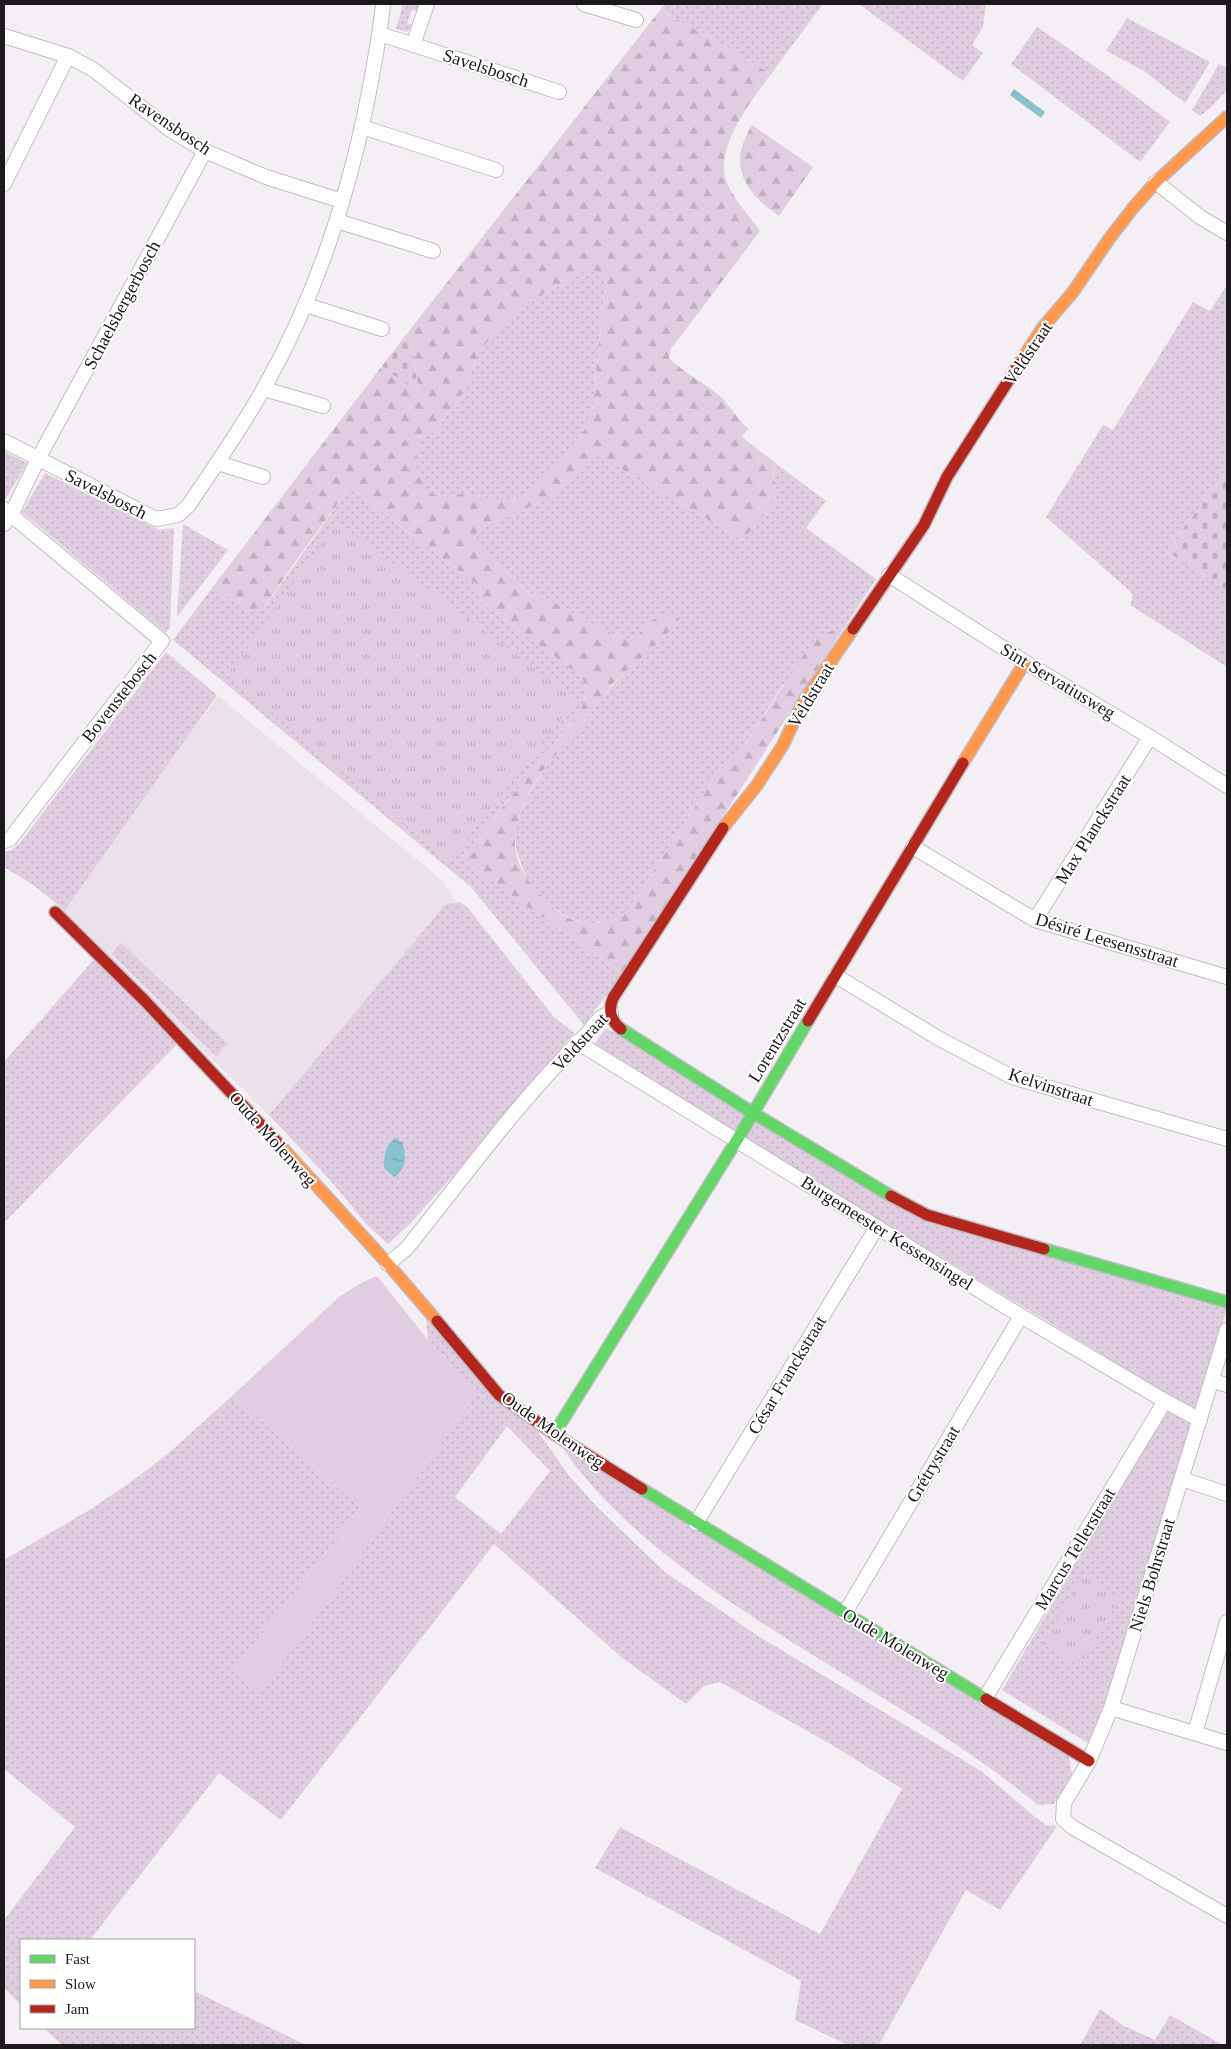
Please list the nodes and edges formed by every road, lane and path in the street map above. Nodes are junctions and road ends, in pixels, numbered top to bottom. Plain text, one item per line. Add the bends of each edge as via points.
1 (383, 4) edge
2 (426, 4) edge
3 (584, 4) edge
4 (636, 20) dead end
5 (380, 34) junction
6 (4, 36) edge
7 (412, 45) junction
8 (68, 56) junction
9 (560, 92) dead end
10 (1227, 117) edge
11 (362, 127) junction
12 (205, 151) junction
13 (496, 170) dead end
14 (1156, 182) junction
15 (4, 184) edge
16 (342, 201) junction
17 (337, 221) junction
18 (1227, 233) edge
19 (433, 251) dead end
20 (306, 304) junction
21 (382, 329) dead end
22 (264, 389) junction
23 (322, 406) dead end
24 (4, 441) edge
25 (38, 459) junction
26 (218, 462) junction
27 (263, 476) dead end
28 (6, 516) edge
29 (889, 575) junction
30 (1025, 662) junction
31 (1150, 737) junction
32 (1227, 786) edge
33 (4, 841) edge
34 (913, 847) junction
35 (55, 912) dead end
36 (1035, 920) junction
37 (836, 976) junction
38 (1227, 977) edge
39 (610, 1013) junction
40 (577, 1042) junction
41 (753, 1113) junction
42 (1227, 1139) edge
43 (736, 1140) junction
44 (877, 1227) junction
45 (388, 1264) junction
46 (1227, 1302) edge
47 (1021, 1316) junction
48 (1227, 1330) edge
49 (1212, 1381) junction
50 (1227, 1386) edge
51 (1165, 1401) junction
52 (1200, 1420) junction
53 (554, 1434) junction
54 (1182, 1479) junction
55 (1227, 1494) edge
56 (696, 1523) junction
57 (844, 1613) junction
58 (1227, 1622) edge
59 (985, 1698) junction
60 (1111, 1708) junction
61 (1195, 1733) junction
62 (1227, 1743) edge
63 (1089, 1761) junction
64 (1227, 1916) edge

1 - 5 street, Savelsbosch
2 - 7 street
3 - 4 street
5 - 7 street, Savelsbosch
5 - 11 street, Savelsbosch
6 - 8 street, Ravensbosch
7 - 9 street, Savelsbosch
8 - 12 street, Ravensbosch via 94,70 169,129
8 - 15 street
10 - 14 street, Veldstraat
11 - 13 street
11 - 16 street, Savelsbosch
12 - 16 street, Ravensbosch via 266,177
12 - 25 street, Schaelsbergerbosch
14 - 18 street
14 - 29 street, Veldstraat via 1044,327 947,477 924,525
16 - 17 street, Savelsbosch
17 - 19 street
17 - 20 street, Savelsbosch
20 - 21 street
20 - 22 street, Savelsbosch
22 - 23 street
22 - 26 street, Savelsbosch
24 - 25 street, Savelsbosch
25 - 26 street, Savelsbosch via 156,519 178,515 188,506
25 - 28 street, Schaelsbergerbosch
26 - 27 street
28 - 33 street, Bovenstebosch via 162,641 10,839
29 - 30 street, Sint Servatiusweg
29 - 39 street, Veldstraat via 802,704 783,745 757,785 724,826 613,998
30 - 31 street, Sint Servatiusweg
30 - 34 street, Lorentzstraat
31 - 32 street, Sint Servatiusweg
31 - 36 street, Max Planckstraat
34 - 36 street, Désiré Leesensstraat
34 - 37 street, Lorentzstraat
35 - 45 street, Oude Molenweg via 171,1028
36 - 38 street, Désiré Leesensstraat
37 - 41 street, Lorentzstraat
37 - 42 street, Kelvinstraat via 938,1038 1012,1077
39 - 40 street, Veldstraat via 602,1015
39 - 41 street, Burgemeester Kessensingel via 619,1028
40 - 43 street, Burgemeester Kessensingel
40 - 45 street, Veldstraat via 407,1248
41 - 43 street, Lorentzstraat
41 - 46 street, Burgemeester Kessensingel via 927,1215
43 - 44 street, Burgemeester Kessensingel
43 - 53 street, Lorentzstraat
44 - 47 street, Burgemeester Kessensingel
44 - 56 street, César Franckstraat
45 - 53 street, Oude Molenweg via 499,1395
47 - 51 street, Burgemeester Kessensingel
47 - 57 street, Grétrystraat
48 - 49 street, Niels Bohrstraat
49 - 50 street
49 - 52 street, Niels Bohrstraat
51 - 52 street, Burgemeester Kessensingel
51 - 59 street, Marcus Tellerstraat
52 - 54 street, Niels Bohrstraat
53 - 56 street, Oude Molenweg
54 - 55 street
54 - 60 street, Niels Bohrstraat
56 - 57 street, Oude Molenweg
57 - 59 street, Oude Molenweg
58 - 61 street
59 - 63 street, Oude Molenweg
60 - 61 street
60 - 63 street, Niels Bohrstraat
61 - 62 street
63 - 64 street, Niels Bohrstraat via 1066,1797 1062,1814 1066,1822

